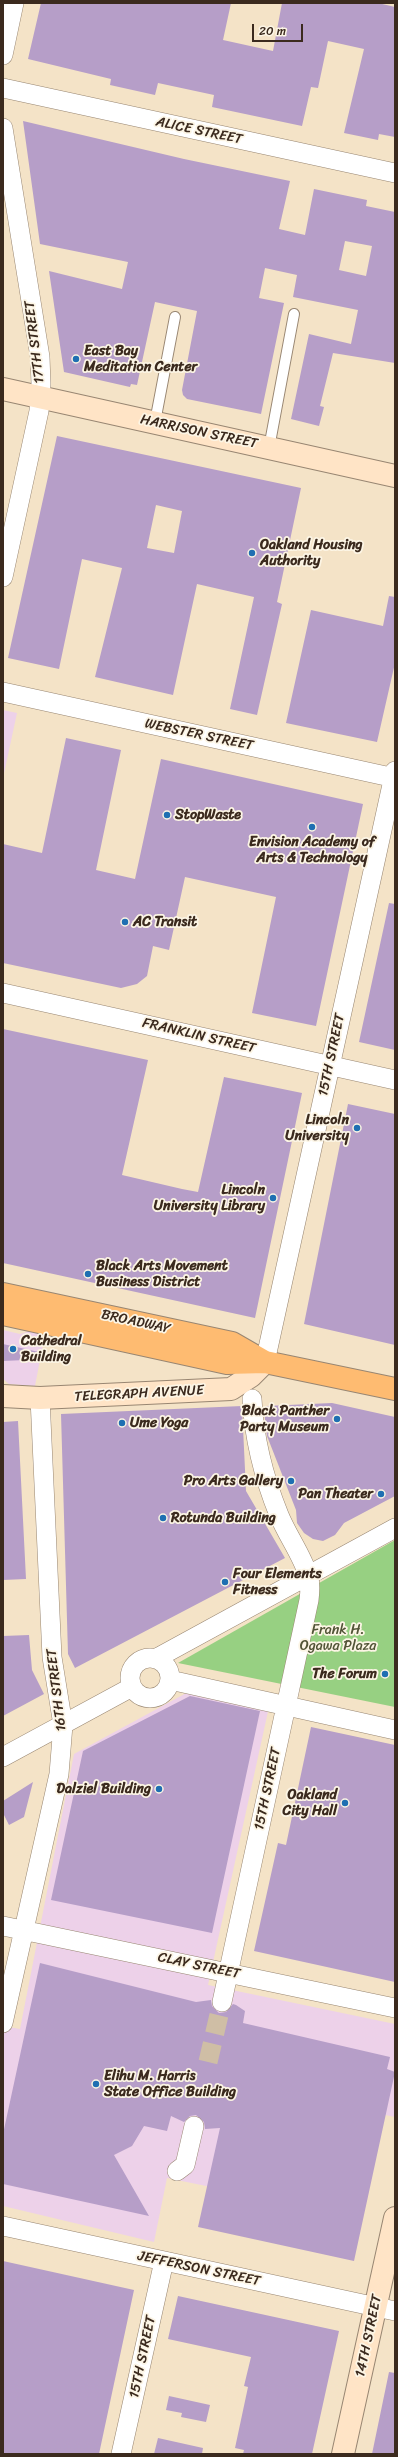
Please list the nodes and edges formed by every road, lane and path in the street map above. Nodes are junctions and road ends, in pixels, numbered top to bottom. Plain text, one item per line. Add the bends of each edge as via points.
1 (14, 3) edge
2 (3, 55) edge
3 (3, 88) edge
4 (3, 128) edge
5 (395, 173) edge
6 (294, 314) dead end
7 (175, 317) dead end
8 (3, 389) edge
9 (41, 398) junction
10 (155, 422) junction
11 (269, 448) junction
12 (395, 476) edge
13 (3, 577) edge
14 (3, 692) edge
15 (395, 775) edge
16 (3, 993) edge
17 (330, 1066) junction
18 (395, 1080) edge
19 (3, 1294) edge
20 (3, 1314) edge
21 (265, 1362) junction
22 (395, 1389) edge
23 (3, 1396) edge
24 (40, 1398) junction
25 (252, 1399) dead end
26 (395, 1528) edge
27 (308, 1575) junction
28 (155, 1659) junction
29 (170, 1680) junction
30 (132, 1687) junction
31 (286, 1706) junction
32 (63, 1725) junction
33 (395, 1730) edge
34 (3, 1757) edge
35 (3, 1926) edge
36 (24, 1930) junction
37 (228, 1972) junction
38 (222, 2002) tunnel mouth
39 (395, 2008) edge
40 (3, 2023) edge
41 (194, 2126) dead end
42 (178, 2171) dead end
43 (395, 2218) edge
44 (3, 2226) edge
45 (164, 2261) junction
46 (385, 2309) edge
47 (121, 2454) edge
48 (343, 2454) edge

1 - 2 street
3 - 5 street, ALICE STREET
4 - 9 street, 17TH STREET via 40,357
6 - 11 lane
7 - 10 lane
8 - 9 main road, HARRISON STREET
9 - 10 main road, HARRISON STREET
9 - 13 street, 17TH STREET
10 - 11 main road, HARRISON STREET
11 - 12 main road, HARRISON STREET
14 - 15 street, WEBSTER STREET
15 - 17 street, 15TH STREET
16 - 17 street, FRANKLIN STREET
17 - 18 street, FRANKLIN STREET
17 - 21 street, 15TH STREET
19 - 21 main road, BROADWAY via 232,1343
20 - 21 main road, BROADWAY via 227,1363
21 - 22 main road, BROADWAY
21 - 24 main road, TELEGRAPH AVENUE via 251,1376 231,1389
23 - 24 main road, TELEGRAPH AVENUE
24 - 32 street, 16TH STREET via 52,1657
25 - 27 street via 256,1435 267,1483
26 - 27 street
27 - 28 street
27 - 31 street, 15TH STREET via 309,1600
28 - 29 street via 165,1664
28 - 30 street via 137,1663 131,1674
29 - 30 street via 166,1690 151,1698 140,1695
29 - 31 street
30 - 32 street
31 - 33 street
31 - 37 street, 15TH STREET
32 - 34 street
32 - 36 street, 16TH STREET via 59,1774
35 - 36 street, CLAY STREET
36 - 37 street, CLAY STREET
36 - 40 street, 16TH STREET
37 - 38 street, 15TH STREET
37 - 39 street, CLAY STREET
41 - 42 street via 185,2165
43 - 46 main road, 14TH STREET
44 - 45 street, JEFFERSON STREET
45 - 46 street, JEFFERSON STREET
45 - 47 street, 15TH STREET
46 - 48 main road, 14TH STREET

